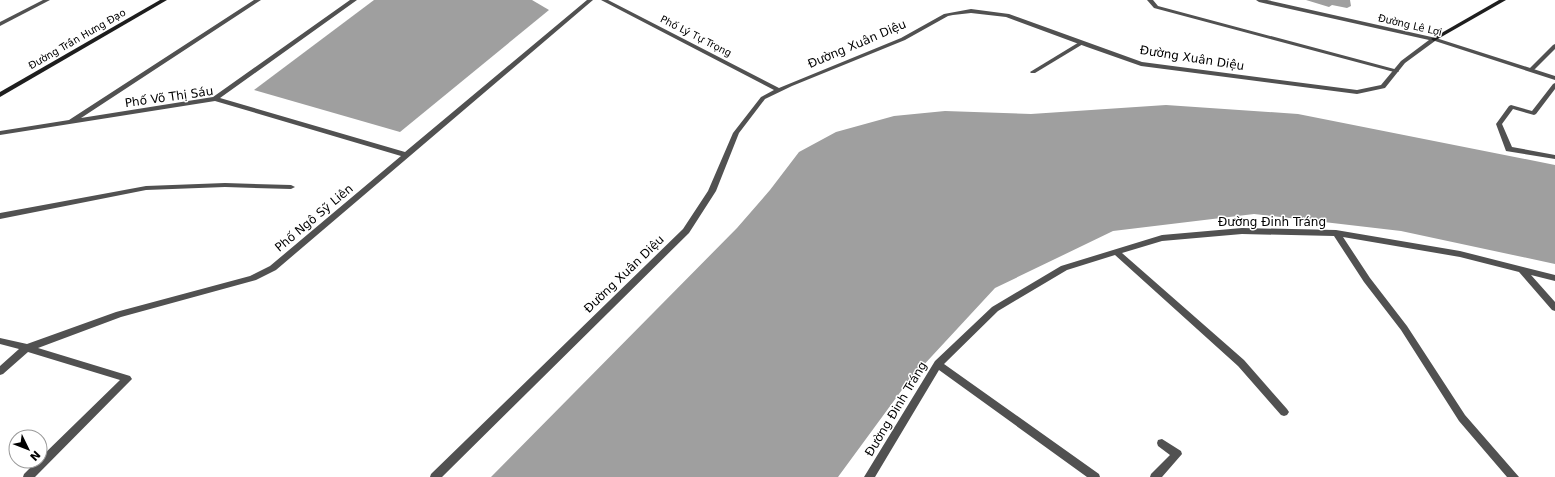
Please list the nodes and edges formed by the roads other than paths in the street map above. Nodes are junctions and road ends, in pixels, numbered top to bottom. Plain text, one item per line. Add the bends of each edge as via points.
1 (47, 0) edge
2 (164, 0) edge
3 (258, 0) edge
4 (354, 0) edge
5 (590, 0) edge
6 (604, 0) edge
7 (1150, 0) edge
8 (1259, 0) edge
9 (1503, 0) edge
10 (0, 24) edge
11 (1434, 39) junction
12 (1081, 43) junction
13 (1555, 46) edge
14 (1531, 70) junction
15 (1396, 71) junction
16 (1033, 72) dead end
17 (1555, 78) edge
18 (1555, 85) edge
19 (779, 90) junction
20 (0, 95) edge
21 (215, 99) junction
22 (70, 122) junction
23 (0, 134) edge
24 (407, 155) junction
25 (1555, 157) edge
26 (291, 187) dead end
27 (0, 216) edge
28 (1336, 233) junction
29 (1116, 252) junction
30 (1522, 270) junction
31 (1555, 278) edge
32 (1555, 308) edge
33 (0, 341) edge
34 (28, 348) junction
35 (938, 364) junction
36 (0, 371) edge
37 (1284, 412) dead end
38 (1162, 443) dead end
39 (28, 477) edge
40 (435, 477) edge
41 (869, 477) edge
42 (1095, 477) edge
43 (1155, 477) edge
44 (1514, 477) edge

1 - 10 street
2 - 20 main road, Đường Trần Hưng Đạo
3 - 22 street
4 - 21 street
5 - 24 street, Phố Ngô Sỹ Liên
6 - 19 street, Phố Lý Tự Trọng
7 - 15 street via 1156,7
8 - 11 street, Đường Lê Lợi
9 - 11 main road
11 - 14 street, Đường Lê Lợi
11 - 15 street, Đường Xuân Diệu via 1403,62
12 - 15 street, Đường Xuân Diệu via 1141,64 1357,92 1383,87
12 - 16 street
12 - 19 street, Đường Xuân Diệu via 997,13 953,13 935,20 903,40
13 - 14 street
14 - 17 street, Đường Lê Lợi
18 - 25 street via 1534,113 1511,107 1499,124 1509,149
19 - 40 street, Đường Xuân Diệu via 763,98 736,133 712,191 686,231
21 - 22 street, Phố Võ Thị Sáu
21 - 24 street, Phố Võ Thị Sáu
22 - 23 street, Phố Võ Thị Sáu
24 - 34 street, Phố Ngô Sỹ Liên via 273,268 253,278 119,314
26 - 27 street via 226,185 146,188
28 - 29 street, Đường Đinh Tráng via 1242,231 1162,238
28 - 30 street, Đường Đinh Tráng via 1460,254
28 - 44 street via 1367,280 1404,328 1462,418
29 - 35 street, Đường Đinh Tráng via 1064,268 995,309
29 - 37 street via 1241,363
30 - 31 street, Đường Đinh Tráng
30 - 32 street
33 - 34 street
34 - 36 street, Phố Ngô Sỹ Liên
34 - 39 street via 127,379
35 - 41 street, Đường Đinh Tráng
35 - 42 street
38 - 43 street via 1178,454

